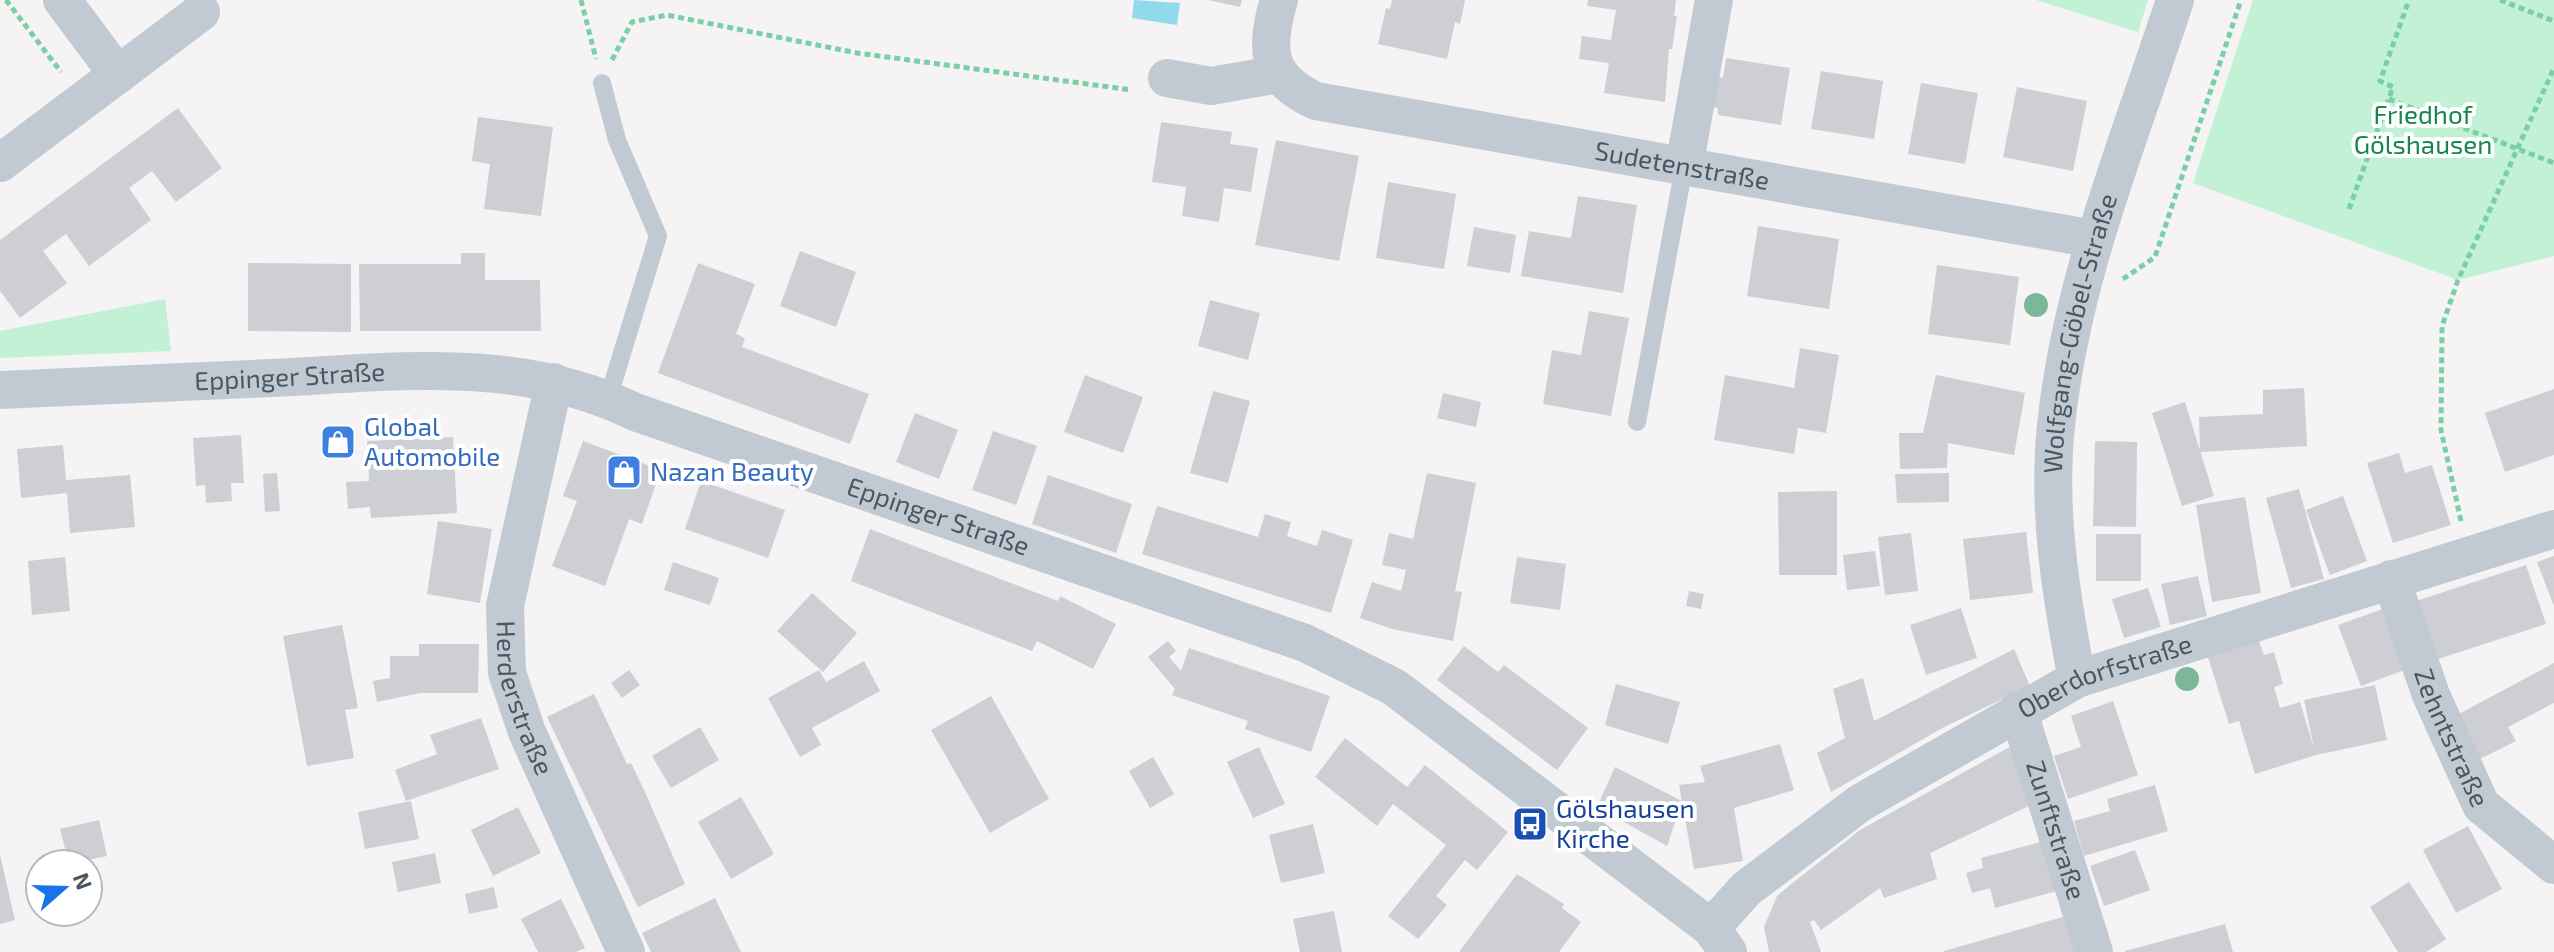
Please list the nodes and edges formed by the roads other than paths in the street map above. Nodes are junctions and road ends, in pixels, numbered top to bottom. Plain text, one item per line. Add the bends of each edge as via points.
1 (62, 0) edge
2 (1279, 0) edge
3 (1714, 0) edge
4 (2175, 0) edge
5 (201, 12) dead end
6 (1279, 74) junction
7 (118, 75) junction
8 (602, 83) road end
9 (1153, 84) road end
10 (0, 163) edge
11 (1684, 167) junction
12 (2094, 239) junction
13 (554, 382) junction
14 (0, 390) edge
15 (608, 399) junction
16 (1637, 422) dead end
17 (2554, 529) edge
18 (2391, 579) junction
19 (2077, 679) junction
20 (2018, 710) junction
21 (2554, 865) edge
22 (1720, 940) edge
23 (626, 952) edge
24 (2094, 952) edge

1 - 7 street
2 - 6 street via 1269,33
3 - 11 street
4 - 12 street, Wolfgang-Göbel-Straße
5 - 7 street
6 - 9 street via 1211,86
6 - 11 street, Sudetenstraße via 1294,91 1316,101
7 - 10 street
8 - 15 lane via 617,140 658,236
11 - 12 street, Sudetenstraße
11 - 16 lane
12 - 19 street, Wolfgang-Göbel-Straße via 2056,427 2054,506 2062,602
13 - 14 street, Eppinger Straße via 465,369
13 - 15 street, Eppinger Straße
13 - 23 street, Herderstraße via 505,606 507,673 527,732
15 - 22 street, Eppinger Straße via 1305,643 1375,676
17 - 18 street, Oberdorfstraße
18 - 19 street, Oberdorfstraße
18 - 21 street, Zehntstraße via 2431,695 2481,805
19 - 20 street, Oberdorfstraße
20 - 22 street, Oberdorfstraße via 1860,803 1746,889
20 - 24 street, Zunftstraße

